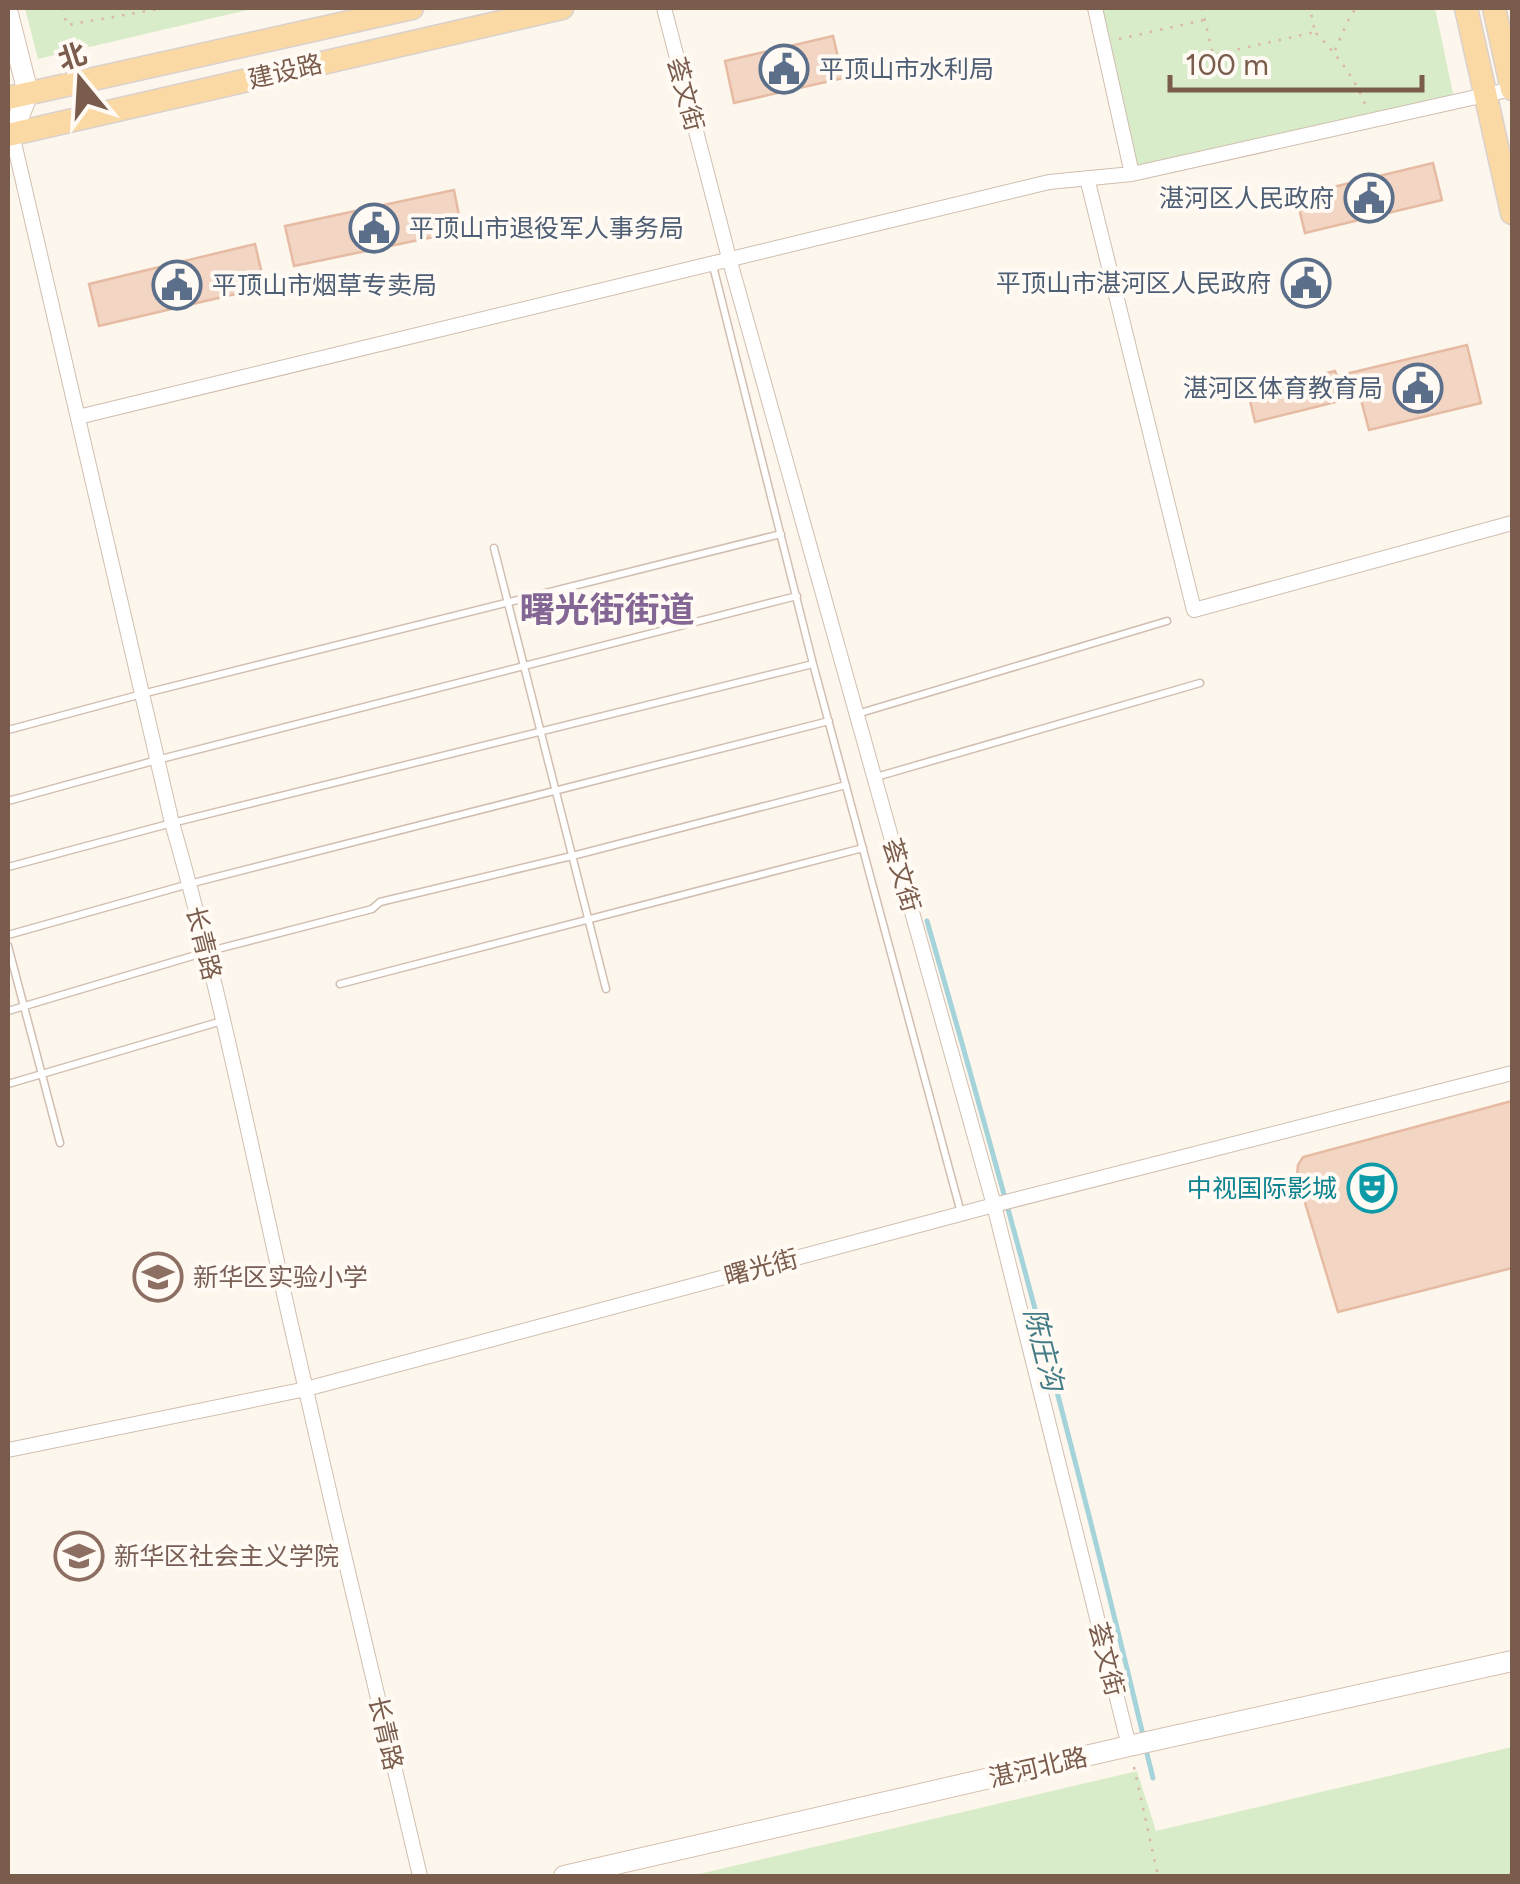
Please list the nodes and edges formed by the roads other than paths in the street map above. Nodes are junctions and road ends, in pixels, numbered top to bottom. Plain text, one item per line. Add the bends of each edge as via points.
1 (412, 8) edge
2 (562, 8) edge
3 (664, 8) edge
4 (1096, 8) edge
5 (1466, 8) edge
6 (1494, 8) edge
7 (8, 14) edge
8 (1512, 89) edge
9 (18, 95) edge
10 (1487, 95) junction
11 (10, 134) edge
12 (1132, 174) junction
13 (1087, 178) junction
14 (1512, 213) edge
15 (729, 258) junction
16 (712, 262) junction
17 (78, 416) junction
18 (1512, 523) edge
19 (781, 534) junction
20 (494, 548) dead end
21 (798, 596) junction
22 (508, 602) junction
23 (1167, 621) dead end
24 (813, 664) junction
25 (524, 666) junction
26 (1200, 683) dead end
27 (142, 694) junction
28 (856, 714) junction
29 (829, 721) junction
30 (8, 730) edge
31 (541, 732) junction
32 (157, 760) junction
33 (874, 778) junction
34 (846, 785) junction
35 (556, 790) junction
36 (8, 801) edge
37 (172, 823) junction
38 (863, 848) junction
39 (572, 856) junction
40 (8, 867) edge
41 (190, 884) junction
42 (588, 919) junction
43 (8, 936) edge
44 (8, 946) edge
45 (206, 952) junction
46 (340, 984) dead end
47 (606, 989) dead end
48 (23, 1006) junction
49 (8, 1010) edge
50 (223, 1020) junction
51 (1512, 1073) edge
52 (41, 1074) junction
53 (8, 1084) edge
54 (60, 1143) dead end
55 (1005, 1202) junction
56 (962, 1214) junction
57 (306, 1389) junction
58 (8, 1450) edge
59 (1512, 1660) edge
60 (1141, 1743) junction
61 (420, 1876) edge
62 (564, 1876) edge

1 - 9 main road, 建设路
2 - 11 main road, 建设路
3 - 15 street, 荟文街
4 - 12 street
5 - 10 main road
6 - 8 main road
7 - 9 street
8 - 10 street
9 - 11 street
10 - 12 street
10 - 14 main road
11 - 17 street, 长青路
12 - 13 street
13 - 15 street
13 - 18 street via 1194,610
15 - 16 street
15 - 28 street, 荟文街
16 - 17 street
16 - 19 lane
17 - 27 street, 长青路
19 - 21 lane
19 - 22 lane
20 - 22 lane
21 - 24 lane
21 - 25 lane
22 - 25 lane
22 - 27 lane
23 - 28 lane
24 - 29 lane
24 - 31 lane
25 - 31 lane
25 - 32 lane
26 - 33 lane
27 - 30 lane
27 - 32 street, 长青路
28 - 33 street, 荟文街
29 - 34 lane
29 - 35 lane
31 - 35 lane
31 - 37 lane
32 - 36 lane
32 - 37 street, 长青路
33 - 55 street, 荟文街
34 - 38 lane
34 - 39 lane
35 - 39 lane
35 - 41 lane
37 - 40 lane
37 - 41 street, 长青路
38 - 42 lane
38 - 56 lane
39 - 42 lane
39 - 45 lane
41 - 43 lane
41 - 45 street, 长青路
42 - 46 lane
42 - 47 lane
44 - 48 lane
45 - 48 lane
45 - 50 street, 长青路
48 - 49 lane
48 - 52 lane
50 - 52 lane
50 - 57 street, 长青路
51 - 55 street, 曙光街
52 - 53 lane
52 - 54 lane
55 - 56 street, 曙光街
55 - 60 street, 荟文街
56 - 57 street, 曙光街
57 - 58 street, 曙光街
57 - 61 street, 长青路
59 - 60 street, 湛河北路
60 - 62 street, 湛河北路

